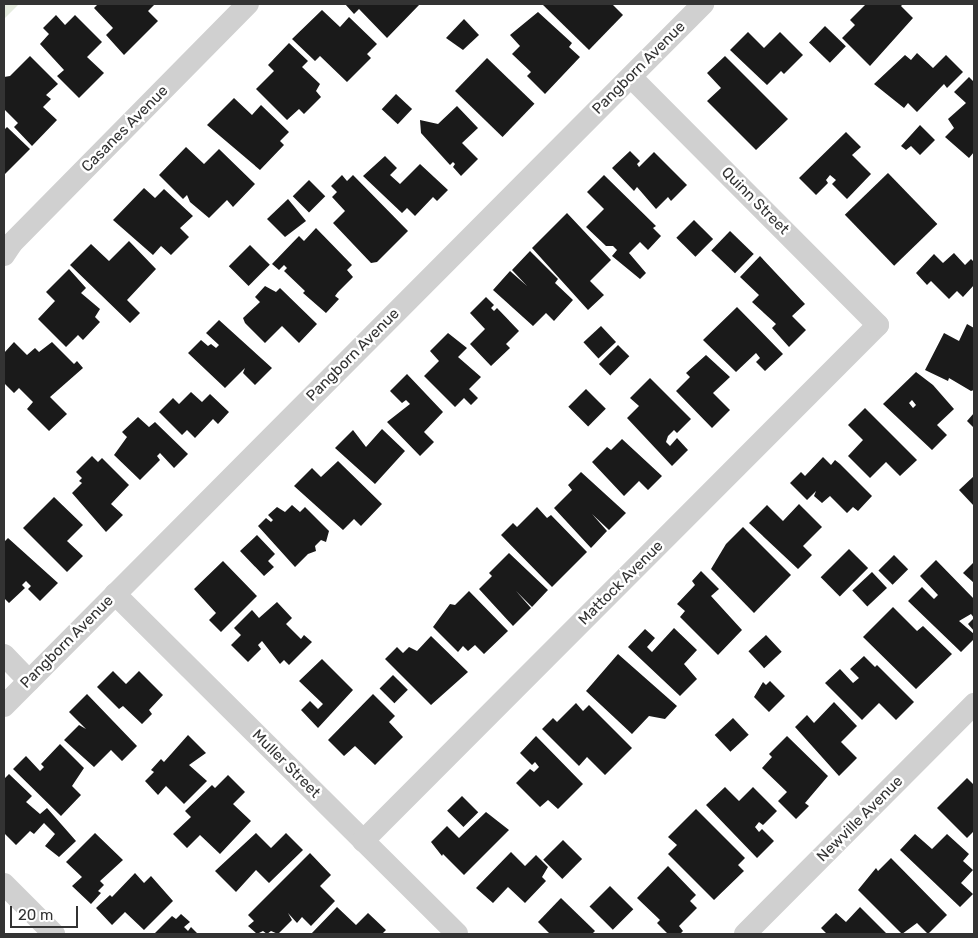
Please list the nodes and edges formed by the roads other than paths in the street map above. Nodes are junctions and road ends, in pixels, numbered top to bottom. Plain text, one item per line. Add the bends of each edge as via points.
1 (248, 4) edge
2 (703, 4) edge
3 (631, 77) junction
4 (4, 255) edge
5 (878, 325) joint
6 (115, 594) junction
7 (4, 655) edge
8 (29, 681) junction
9 (974, 704) edge
10 (4, 706) edge
11 (363, 841) junction
12 (4, 884) edge
13 (54, 934) edge
14 (457, 934) edge
15 (745, 934) edge

1 - 4 street, Casanes Avenue via 12,243
2 - 3 street, Pangborn Avenue
3 - 5 street, Quinn Street
3 - 6 street, Pangborn Avenue
5 - 11 street, Mattock Avenue
6 - 8 street, Pangborn Avenue
6 - 11 street, Muller Street
7 - 8 street
8 - 10 street, Pangborn Avenue
9 - 15 street, Newville Avenue
11 - 14 street, Muller Street
12 - 13 street

